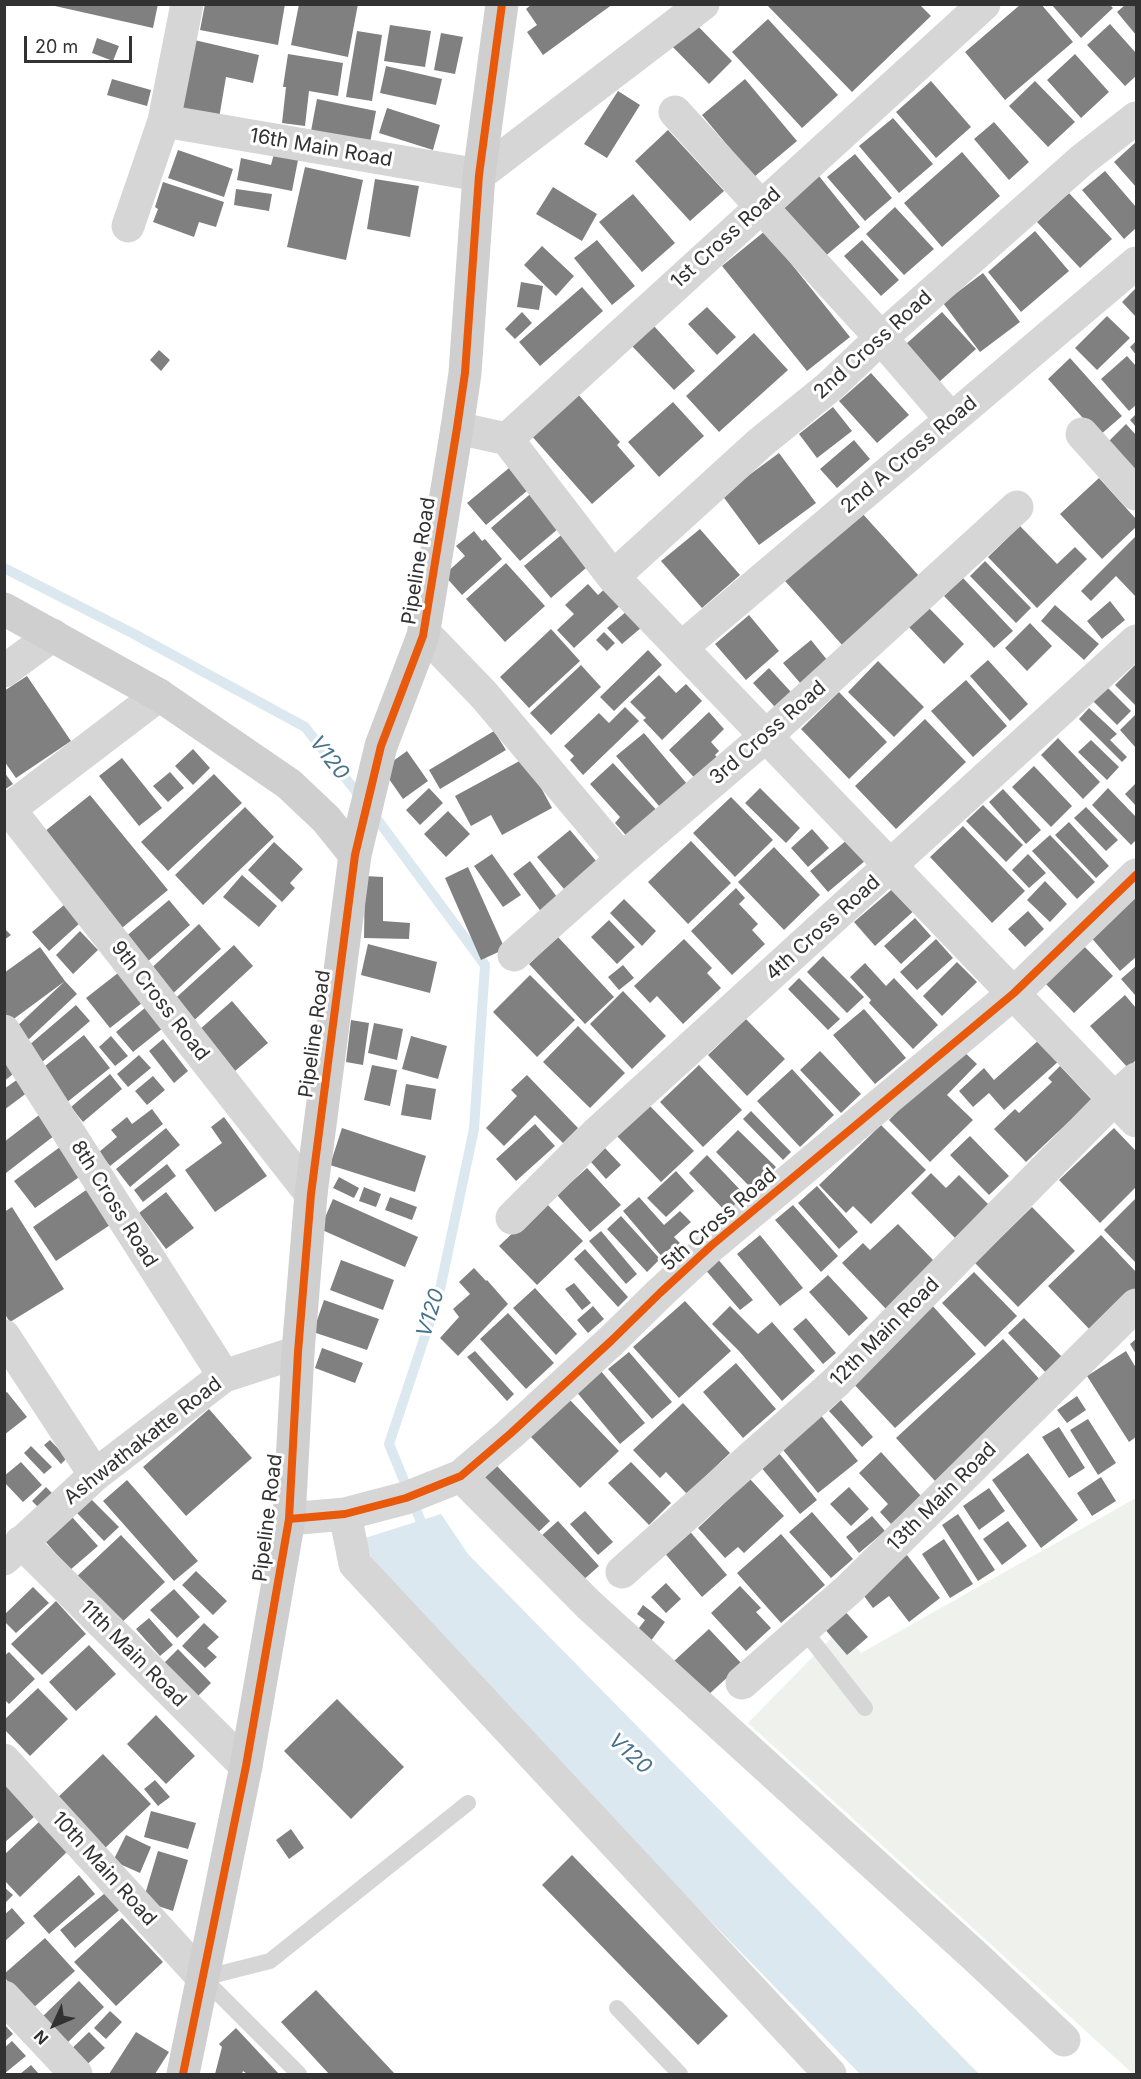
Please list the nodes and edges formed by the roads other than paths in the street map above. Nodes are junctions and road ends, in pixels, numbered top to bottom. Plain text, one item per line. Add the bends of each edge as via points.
1 (187, 4) edge
2 (502, 4) edge
3 (703, 4) edge
4 (984, 4) edge
5 (675, 112) dead end
6 (1137, 118) edge
7 (164, 121) junction
8 (479, 175) junction
9 (762, 206) junction
10 (128, 225) dead end
11 (1137, 263) edge
12 (881, 338) junction
13 (951, 419) junction
14 (457, 428) junction
15 (1082, 434) dead end
16 (507, 439) junction
17 (1137, 494) edge
18 (1017, 507) dead end
19 (613, 577) junction
20 (4, 609) edge
21 (53, 635) junction
22 (423, 636) junction
23 (1137, 641) edge
24 (681, 648) junction
25 (4, 671) edge
26 (159, 695) junction
27 (766, 736) junction
28 (7, 811) edge
29 (355, 855) junction
30 (622, 859) junction
31 (891, 866) junction
32 (1137, 875) edge
33 (514, 955) dead end
34 (1014, 993) junction
35 (4, 1031) edge
36 (1129, 1100) edge
37 (311, 1194) junction
38 (513, 1218) dead end
39 (1137, 1305) edge
40 (4, 1336) edge
41 (298, 1352) junction
42 (224, 1376) junction
43 (95, 1475) junction
44 (461, 1476) junction
45 (345, 1514) junction
46 (289, 1519) junction
47 (13, 1550) edge
48 (622, 1572) dead end
49 (803, 1629) junction
50 (742, 1683) dead end
51 (865, 1708) dead end
52 (4, 1760) edge
53 (246, 1766) junction
54 (468, 1803) dead end
55 (203, 1978) junction
56 (4, 1997) edge
57 (617, 2008) dead end
58 (1064, 2040) dead end
59 (76, 2074) edge
60 (183, 2074) edge
61 (299, 2074) edge
62 (680, 2074) edge
63 (831, 2074) edge

1 - 7 street
2 - 8 street, Pipeline Road
3 - 8 street
4 - 9 street, 1st Cross Road
5 - 9 street
6 - 12 street, 2nd Cross Road via 1082,160
7 - 8 street, 16th Main Road
7 - 10 street
8 - 14 street, Pipeline Road via 465,373
9 - 12 street
9 - 16 street, 1st Cross Road
11 - 13 street, 2nd A Cross Road
12 - 13 street
12 - 19 street, 2nd Cross Road
13 - 24 street, 2nd A Cross Road
14 - 16 street
14 - 22 street, Pipeline Road
15 - 17 street
16 - 19 street
18 - 27 street, 3rd Cross Road
19 - 24 street
20 - 21 street
21 - 25 street
21 - 26 street
22 - 29 street, Pipeline Road via 381,746
22 - 30 street via 484,695
23 - 31 street, 4th Cross Road
24 - 27 street
26 - 28 street
26 - 29 street via 289,784 326,819
27 - 30 street, 3rd Cross Road
27 - 31 street
28 - 37 street, 9th Cross Road
29 - 37 street, Pipeline Road
30 - 33 street, 3rd Cross Road
31 - 34 street
31 - 38 street, 4th Cross Road via 597,1133
32 - 34 street, 5th Cross Road
34 - 36 street
34 - 44 street, 5th Cross Road via 712,1245
35 - 42 street, 8th Cross Road
36 - 48 street, 12th Main Road via 836,1382
37 - 41 street, Pipeline Road
39 - 49 street, 13th Main Road via 849,1589
40 - 43 street
41 - 42 street, Ashwathakatte Road
41 - 46 street, Pipeline Road
42 - 43 street, Ashwathakatte Road
43 - 47 street, Ashwathakatte Road
44 - 45 street, 5th Cross Road via 406,1498
44 - 58 street via 588,1604
45 - 46 street, 5th Cross Road
45 - 63 street via 355,1564
46 - 53 street, Pipeline Road
47 - 53 street, 11th Main Road
49 - 50 street, 13th Main Road
49 - 51 lane
52 - 55 street, 10th Main Road
53 - 55 street, Pipeline Road
54 - 55 lane via 270,1961
55 - 60 street, Pipeline Road
55 - 61 lane
56 - 59 street
57 - 62 lane

